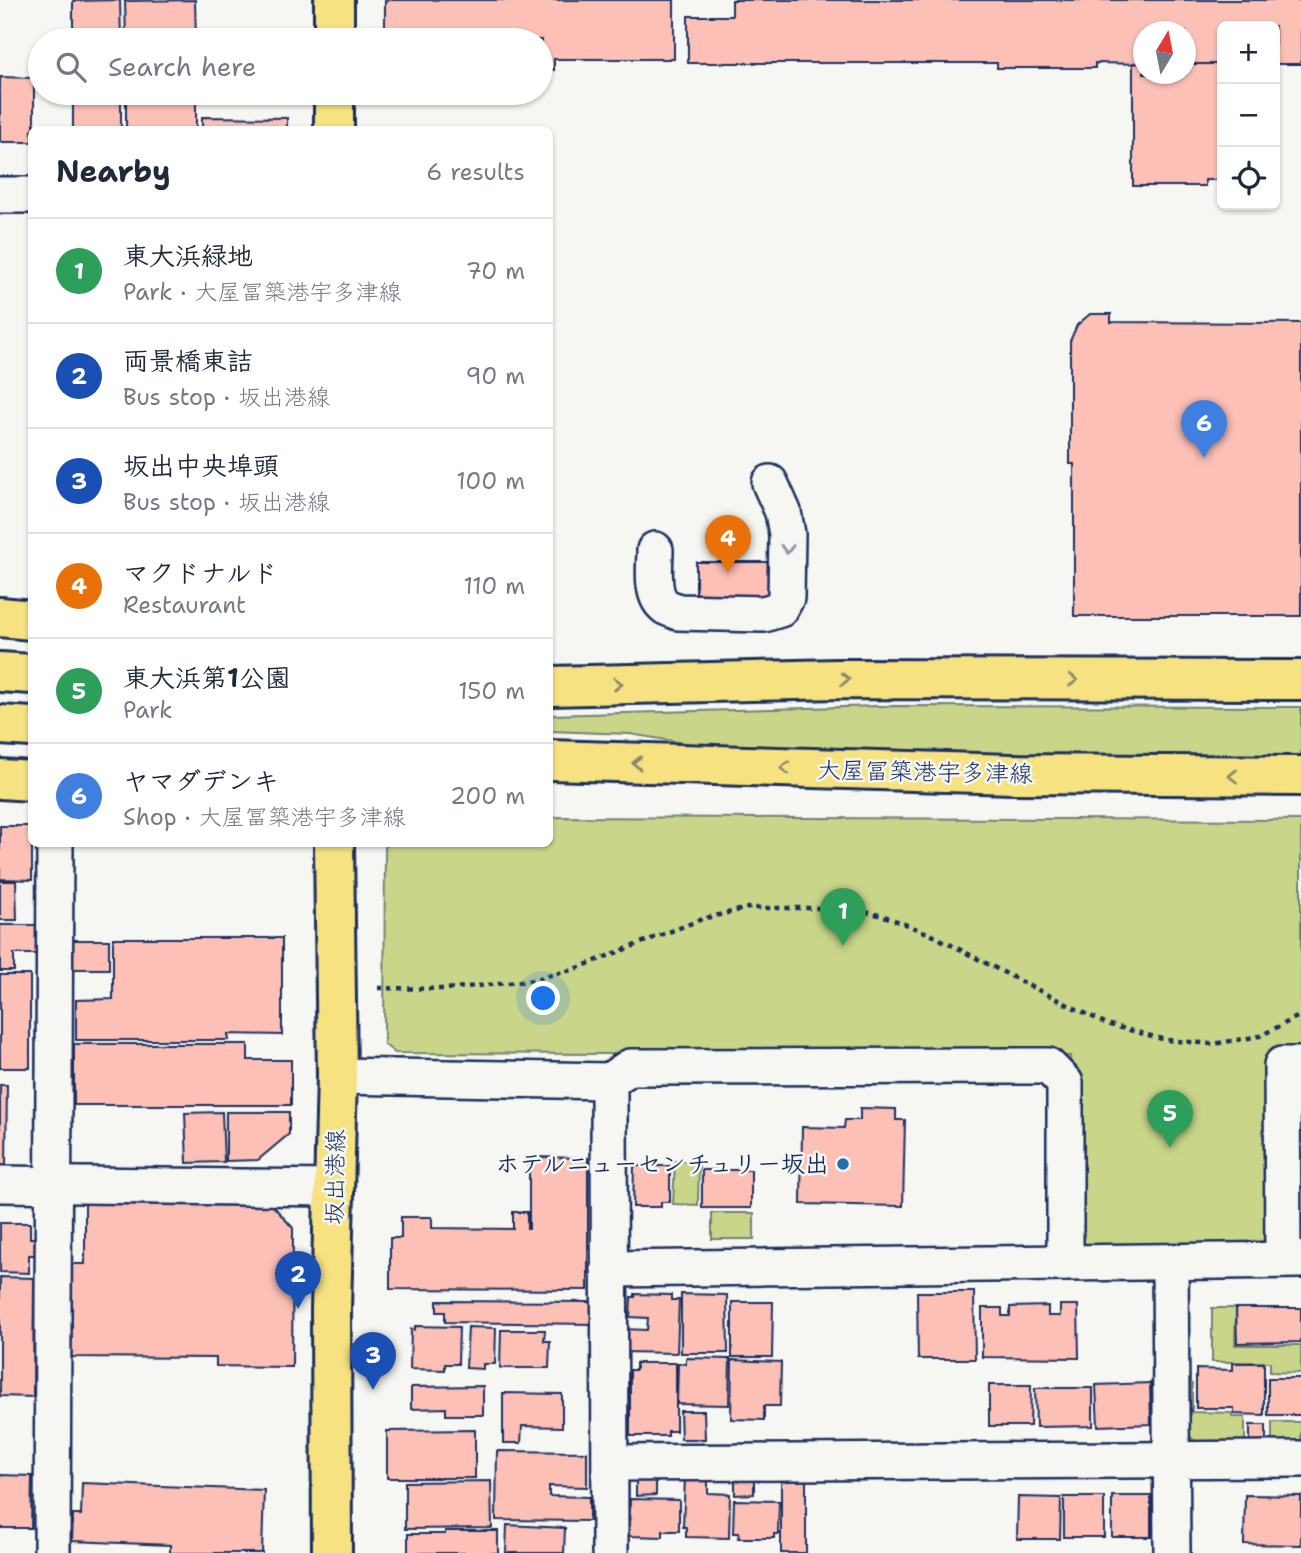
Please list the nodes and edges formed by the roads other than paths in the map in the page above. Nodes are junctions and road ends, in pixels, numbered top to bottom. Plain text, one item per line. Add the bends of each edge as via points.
1 (334, 0) edge
2 (334, 28) edge
3 (334, 105) edge
4 (334, 126) edge
5 (0, 195) edge
6 (28, 195) edge
7 (770, 483) dead end
8 (655, 550) dead end
9 (0, 617) edge
10 (28, 620) edge
11 (0, 671) edge
12 (28, 674) edge
13 (1301, 680) edge
14 (553, 686) edge
15 (0, 725) edge
16 (28, 727) edge
17 (553, 760) edge
18 (1301, 776) edge
19 (0, 779) edge
20 (28, 781) edge
21 (55, 847) edge
22 (334, 847) edge
23 (1301, 1065) edge
24 (337, 1076) junction
25 (609, 1080) junction
26 (0, 1184) edge
27 (54, 1185) junction
28 (335, 1188) junction
29 (1292, 1260) edge
30 (1170, 1262) junction
31 (1065, 1263) junction
32 (609, 1269) junction
33 (1172, 1459) junction
34 (1301, 1460) edge
35 (611, 1462) junction
36 (52, 1553) edge
37 (332, 1553) edge
38 (610, 1553) edge
39 (1172, 1553) edge

1 - 2 main road
3 - 4 main road
5 - 6 street
7 -> 8 street via 787,534 786,598 780,609 764,614 678,612 664,606 655,584
9 - 10 main road
11 - 12 main road
14 -> 13 main road via 838,679
15 - 16 main road
18 -> 17 main road, 大屋冨築港宇多津線 via 1012,774
19 - 20 main road
21 - 27 street
22 - 24 main road, 坂出港線
23 - 29 street via 1282,1065
24 - 25 street
24 - 28 main road, 坂出港線
25 - 31 street via 630,1067 1048,1066 1065,1083
25 - 32 street
26 - 27 street
27 - 28 street
27 - 36 street
28 - 37 main road, 坂出港線
29 - 30 street
30 - 31 street
30 - 33 street
31 - 32 street
32 - 35 street
33 - 34 street
33 - 35 street
33 - 39 street
35 - 38 street

